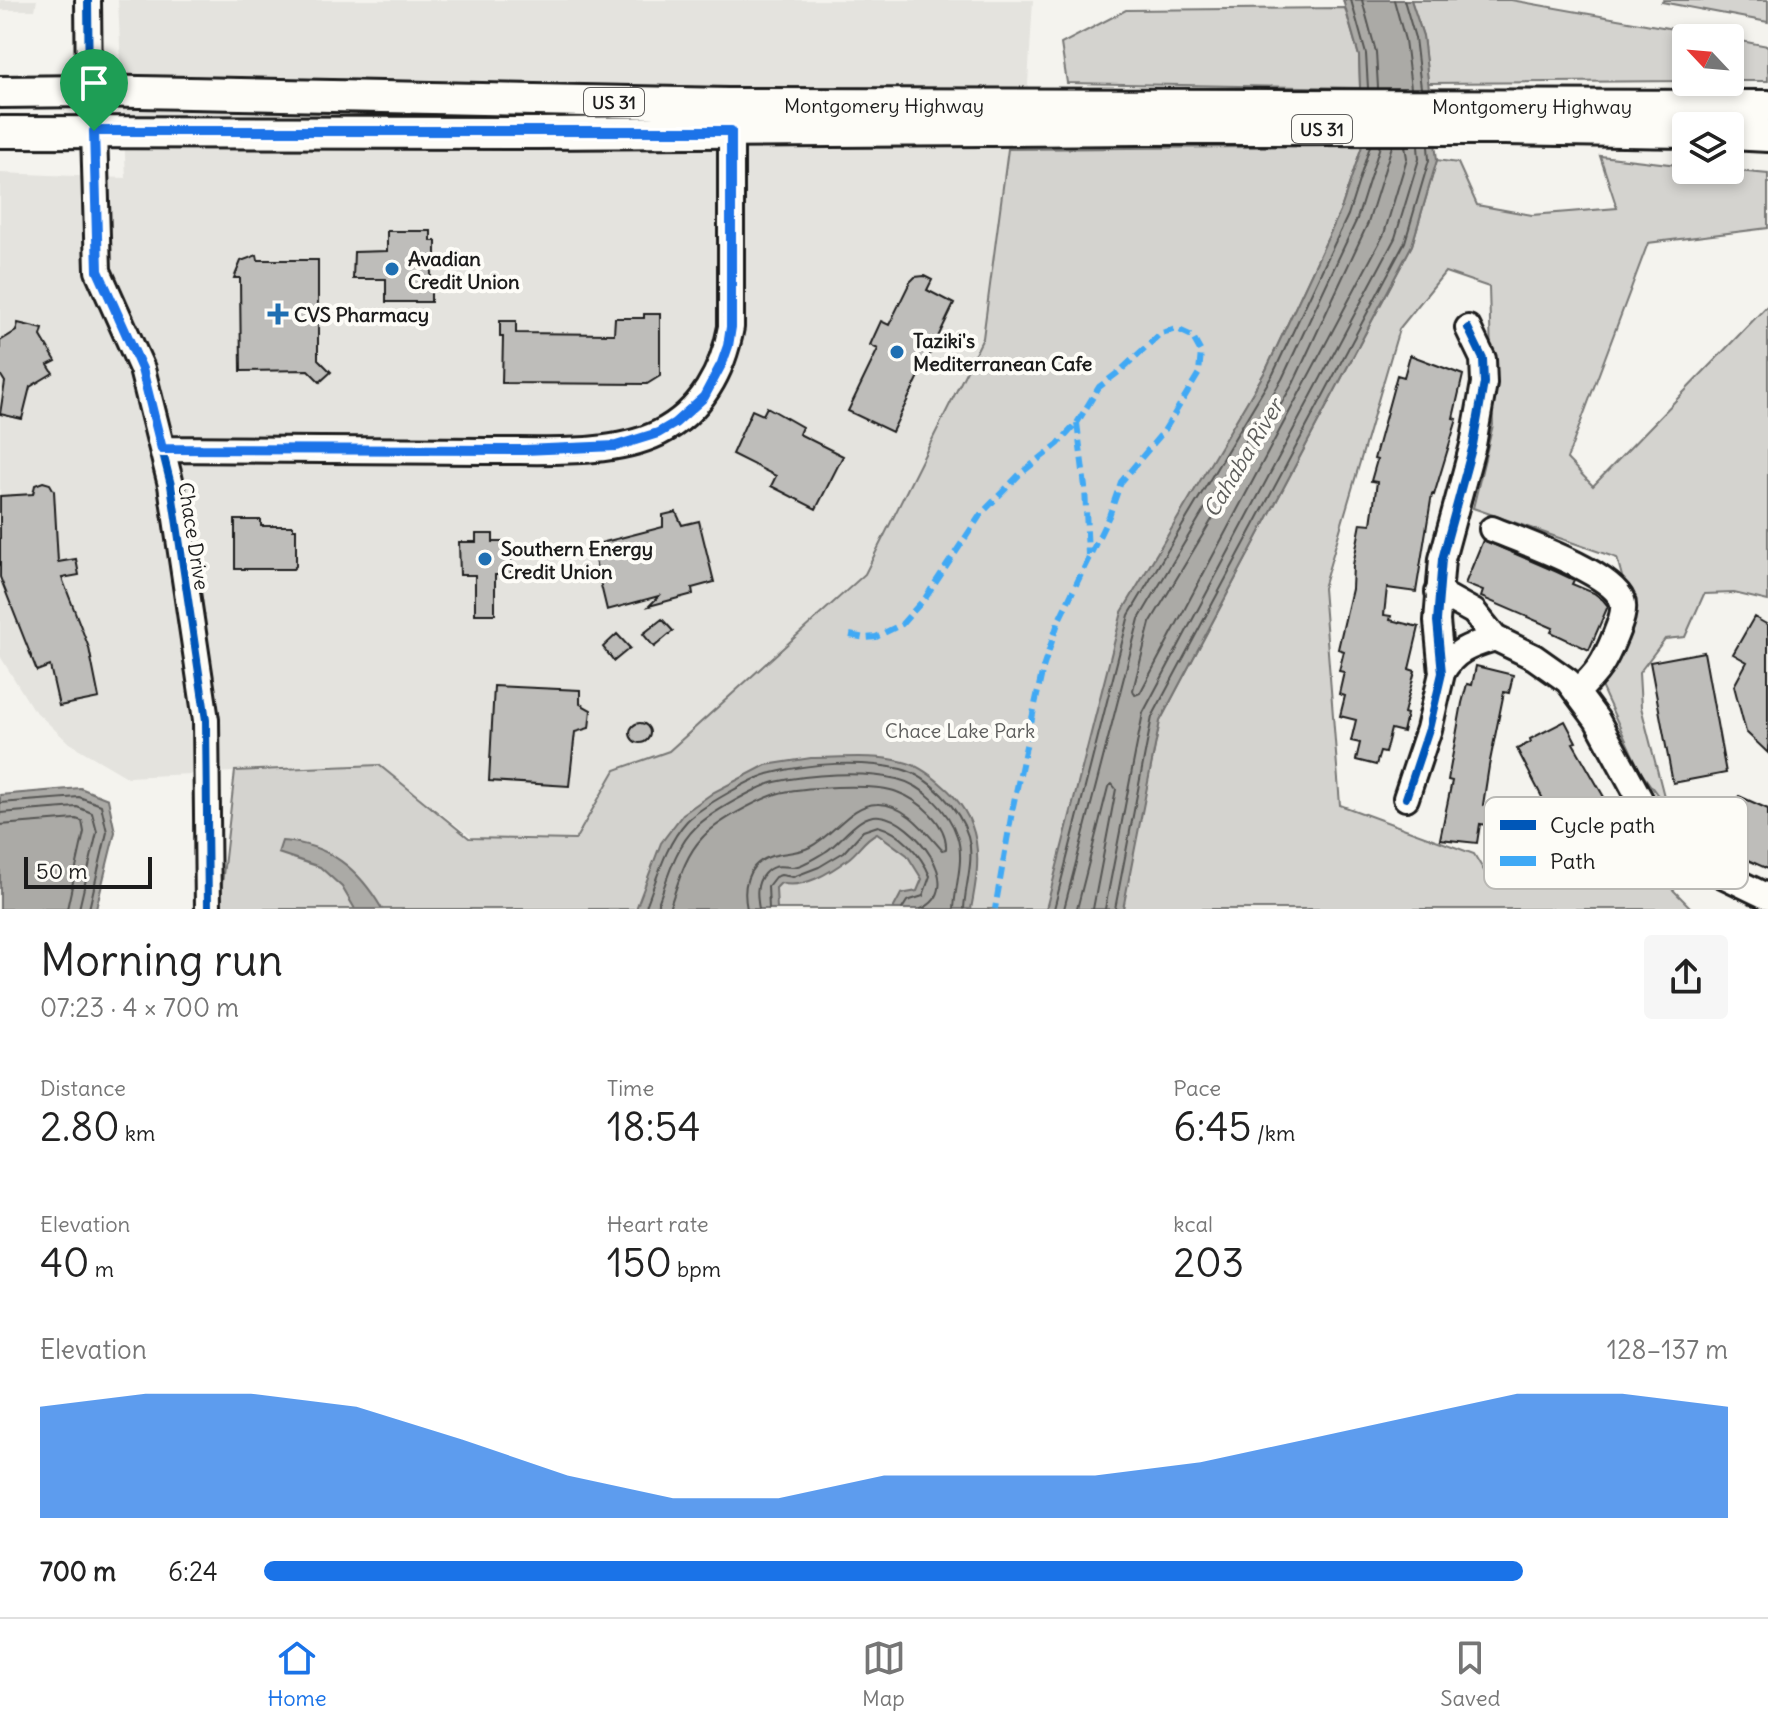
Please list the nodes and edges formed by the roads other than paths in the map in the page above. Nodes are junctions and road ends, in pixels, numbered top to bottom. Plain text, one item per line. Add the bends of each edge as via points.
1 (88, 0) edge
2 (89, 91) junction
3 (0, 92) edge
4 (1768, 106) edge
5 (1504, 117) junction
6 (1140, 118) junction
7 (94, 131) junction
8 (731, 131) junction
9 (1672, 131) edge
10 (0, 132) edge
11 (1744, 135) edge
12 (1768, 136) edge
13 (1468, 328) dead end
14 (162, 449) junction
15 (1492, 529) dead end
16 (1438, 592) junction
17 (1495, 638) junction
18 (1442, 673) junction
19 (1577, 692) junction
20 (1640, 797) edge
21 (1406, 798) dead end
22 (1748, 887) edge
23 (1768, 897) edge
24 (208, 909) edge

1 - 2 street, Chace Drive
2 - 3 main road, Montgomery Highway / US 31
2 - 6 main road, Montgomery Highway / US 31
2 - 7 street, Chace Drive
4 - 5 main road, Montgomery Highway / US 31
5 - 6 main road, Montgomery Highway / US 31
5 - 9 main road, Montgomery Highway / US 31
6 - 8 main road, Montgomery Highway / US 31
7 - 8 main road, Montgomery Highway / US 31
7 - 10 main road, Montgomery Highway / US 31
7 - 14 street, Chace Drive via 98,271 142,369
8 - 14 street via 728,346 704,397 658,433 616,446 524,450
11 - 12 main road
13 - 16 street via 1483,359 1484,383
14 - 24 street, Chace Drive via 206,720
15 - 19 street via 1588,571 1613,587 1623,601 1600,670
16 - 17 street via 1474,612
16 - 18 street
17 - 18 street via 1463,648
17 - 19 street via 1561,674
18 - 21 street
19 - 20 street
22 - 23 street

